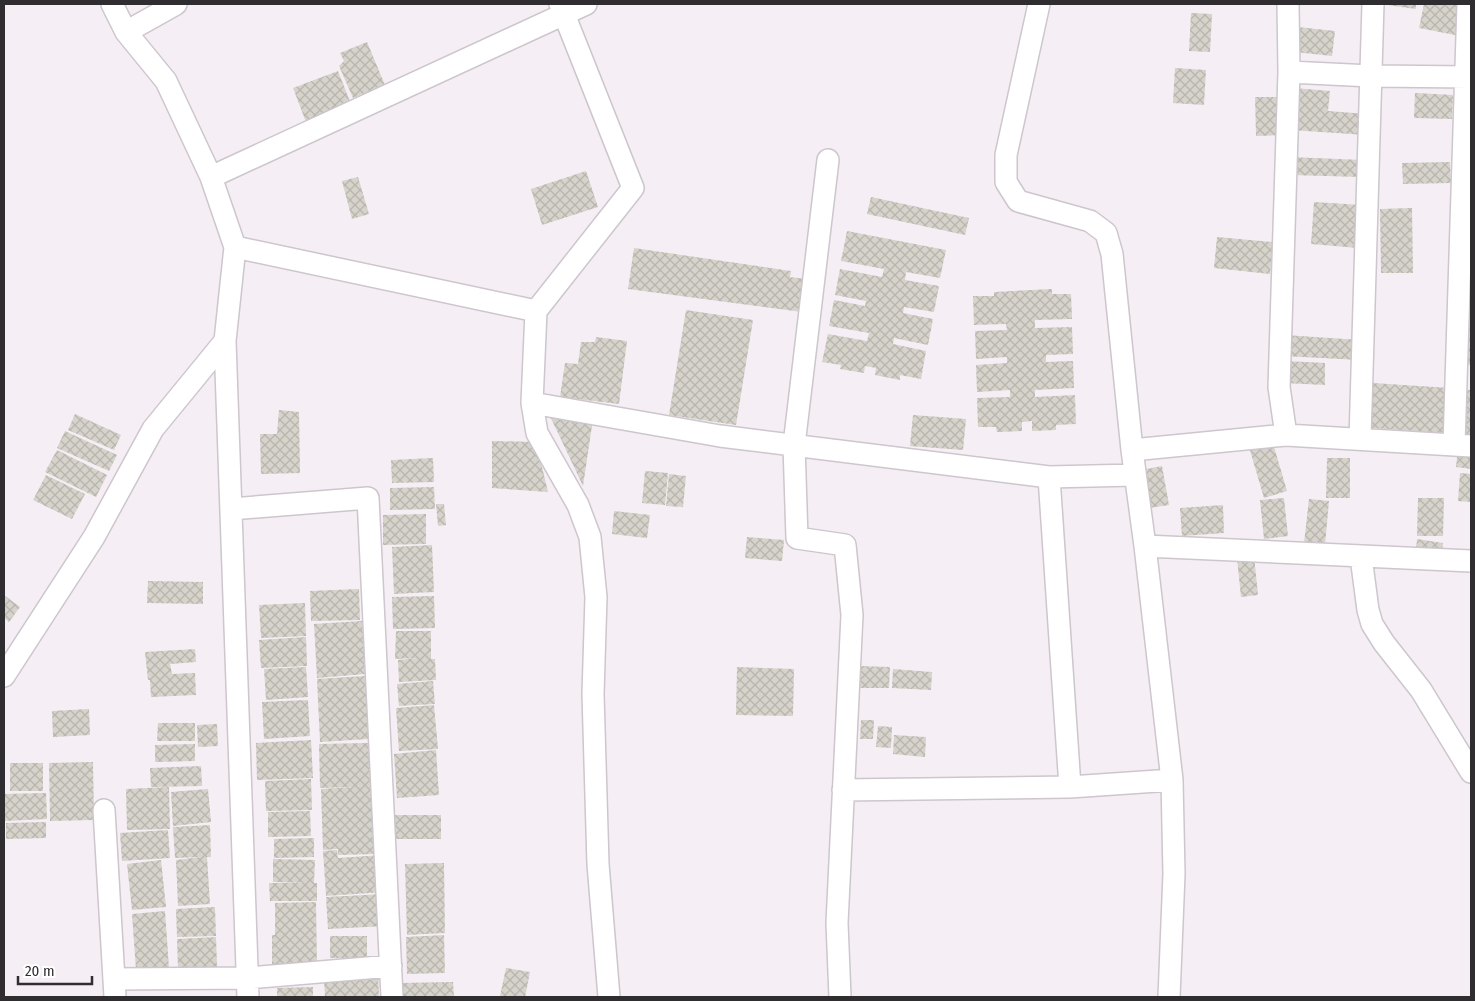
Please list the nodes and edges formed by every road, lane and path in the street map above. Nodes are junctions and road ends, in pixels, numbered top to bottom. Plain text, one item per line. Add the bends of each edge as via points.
1 (112, 4) edge
2 (176, 4) edge
3 (586, 4) edge
4 (1039, 4) edge
5 (1288, 4) edge
6 (1373, 4) edge
7 (1468, 4) edge
8 (562, 9) edge
9 (126, 32) junction
10 (1289, 72) junction
11 (1371, 76) junction
12 (1468, 77) edge
13 (828, 160) dead end
14 (211, 177) junction
15 (235, 246) junction
16 (536, 311) junction
17 (225, 341) junction
18 (532, 403) junction
19 (1286, 435) junction
20 (1360, 439) junction
21 (794, 445) junction
22 (1462, 445) edge
23 (1132, 450) junction
24 (1135, 475) junction
25 (1050, 477) junction
26 (231, 509) junction
27 (1145, 546) junction
28 (1361, 557) junction
29 (1471, 561) edge
30 (4, 676) edge
31 (1471, 772) edge
32 (1172, 780) junction
33 (1070, 787) junction
34 (843, 790) junction
35 (104, 810) dead end
36 (391, 966) junction
37 (248, 987) edge
38 (115, 988) edge
39 (392, 997) edge
40 (609, 997) edge
41 (840, 997) edge
42 (1169, 997) edge

1 - 9 street
2 - 9 street
3 - 8 street
4 - 23 street via 1006,154 1006,182 1018,201 1090,222 1106,233 1112,254
5 - 10 street
6 - 11 street
7 - 12 street
8 - 14 street
8 - 16 street via 633,188
9 - 14 street via 166,81
10 - 11 street
10 - 19 street via 1278,387
11 - 12 street
11 - 20 street
12 - 22 street
13 - 21 street
14 - 15 street
15 - 16 street
15 - 17 street
16 - 18 street
17 - 26 street
17 - 30 street via 153,429 94,537
18 - 21 street via 720,436
18 - 40 street via 537,433 578,505 590,537 596,597 593,694 598,864
19 - 20 street
19 - 23 street
20 - 22 street
21 - 25 street
21 - 34 street via 797,538 845,545 852,616
23 - 24 street
24 - 25 street
24 - 27 street
25 - 33 street
26 - 36 street via 368,498
26 - 37 street
27 - 28 street
27 - 32 street
28 - 29 street
28 - 31 street via 1372,624 1421,690
32 - 33 street
32 - 42 street via 1174,874
33 - 34 street
34 - 41 street via 836,923
35 - 38 street
36 - 37 street
36 - 39 street
37 - 38 street

